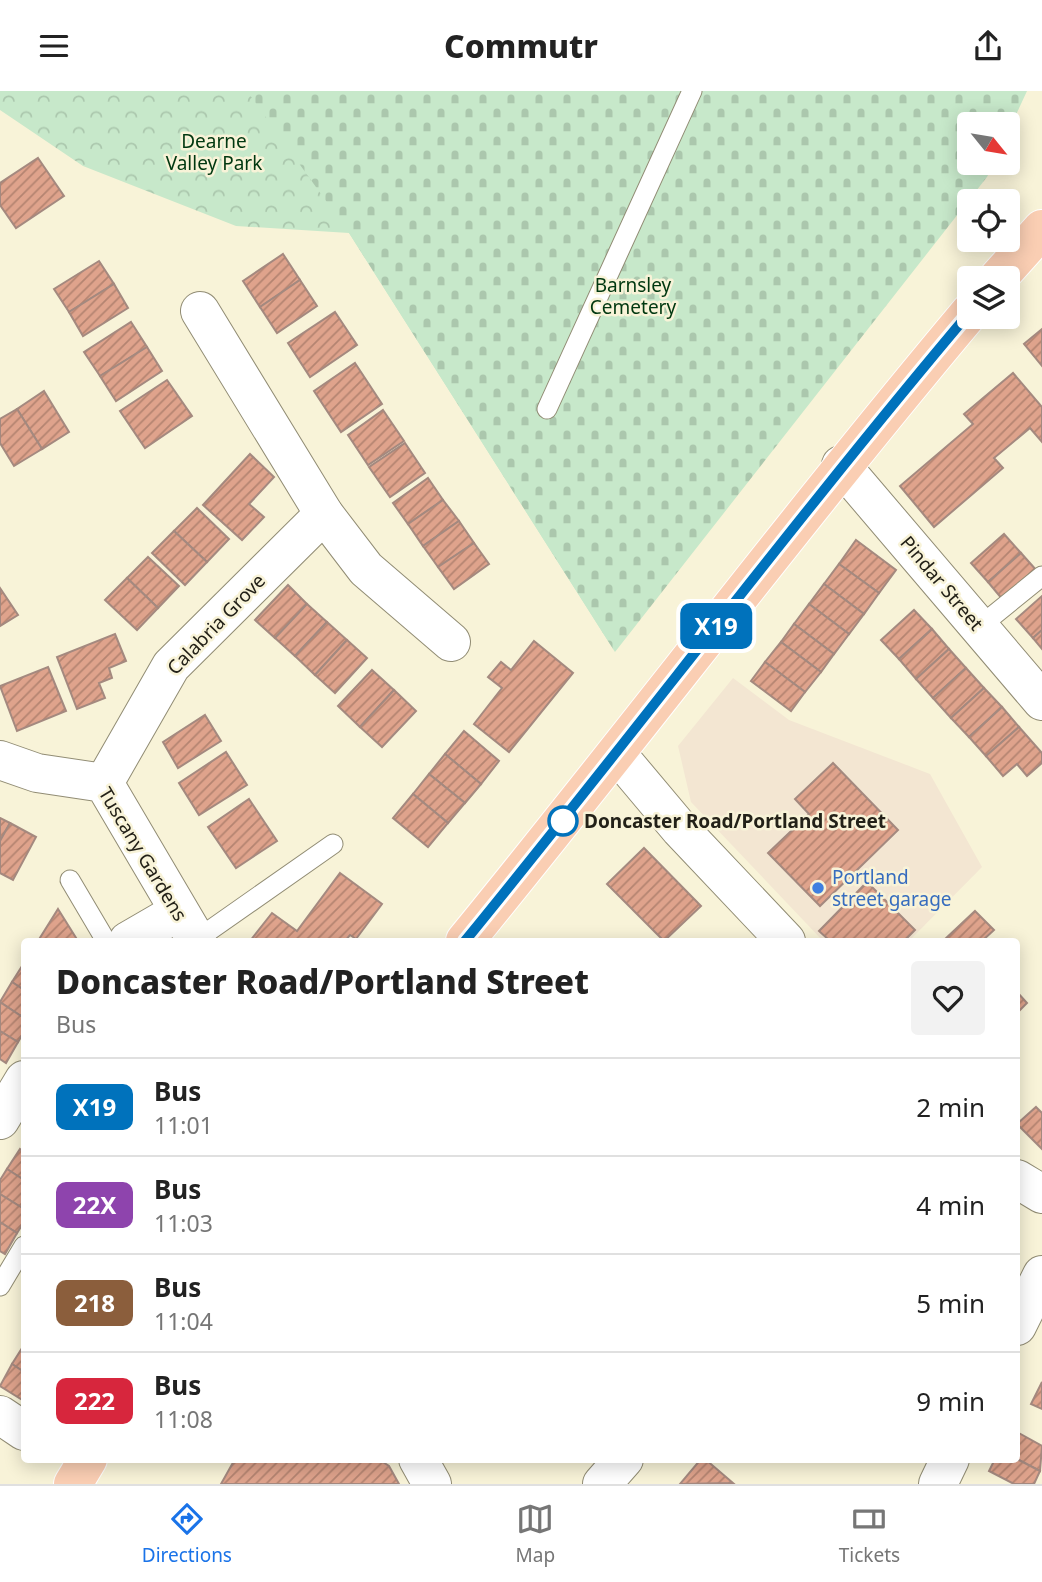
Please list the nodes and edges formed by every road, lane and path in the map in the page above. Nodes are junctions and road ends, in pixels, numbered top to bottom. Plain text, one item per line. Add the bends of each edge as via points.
1 (692, 91) edge
2 (1040, 227) edge
3 (1008, 266) edge
4 (200, 311) dead end
5 (957, 327) edge
6 (547, 409) dead end
7 (841, 465) junction
8 (324, 514) junction
9 (1042, 576) edge
10 (979, 628) junction
11 (450, 642) dead end
12 (1042, 701) edge
13 (617, 754) junction
14 (0, 760) edge
15 (104, 783) junction
16 (332, 844) dead end
17 (70, 880) dead end
18 (190, 931) edge
19 (104, 938) edge
20 (147, 938) edge
21 (467, 938) edge
22 (783, 938) edge
23 (21, 1085) edge
24 (0, 1120) edge
25 (1020, 1181) edge
26 (1042, 1194) edge
27 (21, 1251) edge
28 (1042, 1275) edge
29 (0, 1286) edge
30 (1020, 1320) edge
31 (0, 1415) edge
32 (21, 1429) edge
33 (420, 1463) edge
34 (620, 1463) edge
35 (948, 1463) edge
36 (432, 1484) edge
37 (602, 1484) edge
38 (938, 1484) edge

1 - 6 lane
2 - 3 highway
4 - 8 street
5 - 7 highway
7 - 10 street, Pindar Street
7 - 13 highway
8 - 11 street via 366,569
8 - 15 street, Calabria Grove via 171,666
9 - 10 lane
10 - 12 street, Pindar Street
13 - 21 highway
13 - 22 street via 680,829
14 - 15 street, Tuscany Gardens via 37,773
15 - 18 street, Tuscany Gardens
16 - 18 lane
17 - 19 lane
18 - 20 street
23 - 24 street
25 - 26 street
27 - 29 lane
28 - 30 street
31 - 32 street
33 - 36 street
34 - 37 street
35 - 38 street

